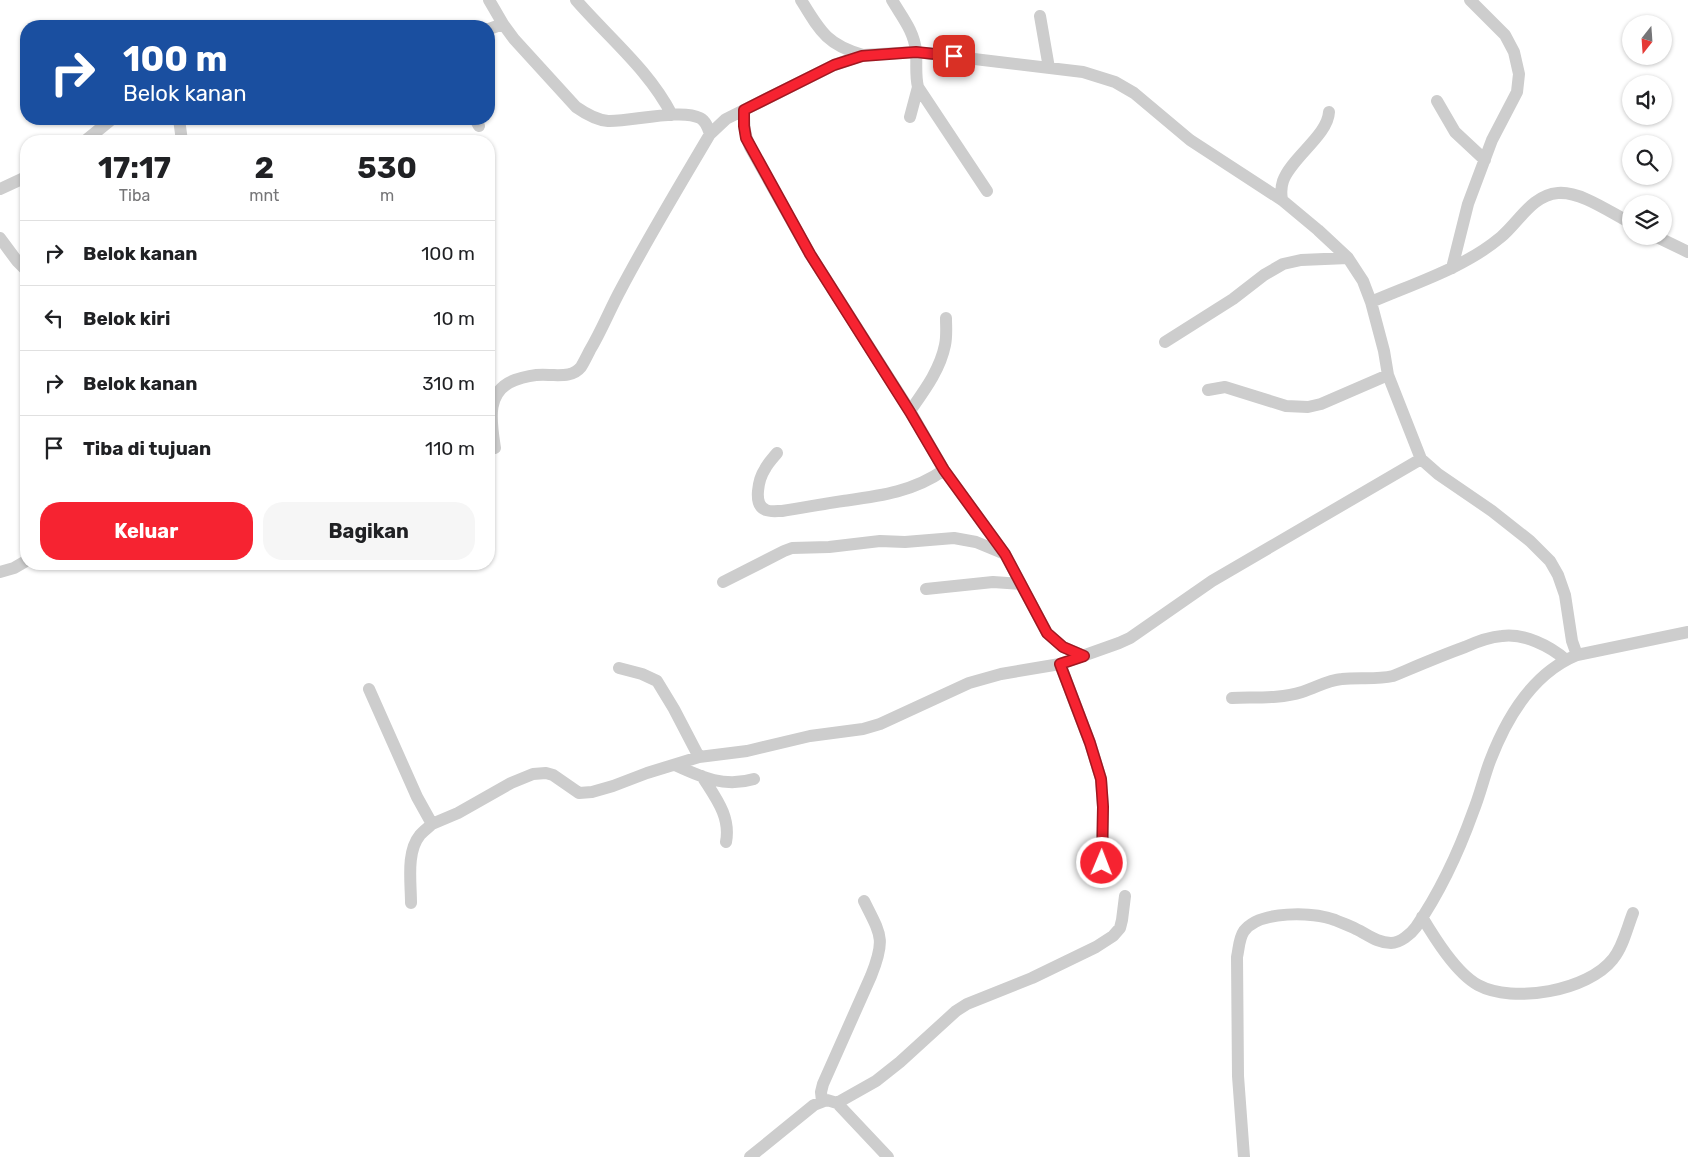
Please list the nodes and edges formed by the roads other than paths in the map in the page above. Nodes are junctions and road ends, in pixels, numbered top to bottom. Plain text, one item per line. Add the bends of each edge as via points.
1 (489, 0) edge
2 (576, 0) edge
3 (801, 0) edge
4 (892, 0) edge
5 (1470, 0) edge
6 (1040, 16) dead end
7 (503, 24) junction
8 (495, 26) edge
9 (916, 52) junction
10 (862, 56) junction
11 (1049, 68) junction
12 (918, 87) junction
13 (1437, 101) dead end
14 (744, 110) junction
15 (1329, 112) dead end
16 (672, 115) junction
17 (910, 117) dead end
18 (105, 125) edge
19 (710, 134) junction
20 (92, 135) edge
21 (1484, 160) junction
22 (20, 179) edge
23 (0, 189) edge
24 (988, 191) dead end
25 (1282, 200) junction
26 (1622, 218) edge
27 (0, 238) edge
28 (1672, 244) edge
29 (1688, 252) edge
30 (1348, 258) junction
31 (20, 263) edge
32 (1452, 268) junction
33 (1372, 302) junction
34 (946, 318) dead end
35 (1165, 342) dead end
36 (1388, 375) junction
37 (1208, 390) dead end
38 (495, 396) edge
39 (910, 412) junction
40 (777, 453) dead end
41 (1421, 460) junction
42 (944, 470) junction
43 (1005, 554) junction
44 (20, 564) edge
45 (0, 572) edge
46 (723, 582) dead end
47 (1021, 584) junction
48 (926, 589) dead end
49 (1688, 632) edge
50 (1084, 656) junction
51 (1571, 657) junction
52 (1060, 664) junction
53 (619, 668) dead end
54 (369, 689) dead end
55 (1232, 698) dead end
56 (699, 757) junction
57 (675, 765) junction
58 (702, 776) junction
59 (754, 779) dead end
60 (432, 824) junction
61 (726, 842) dead end
62 (1102, 863) dead end
63 (1125, 896) dead end
64 (864, 901) dead end
65 (411, 903) dead end
66 (1633, 913) dead end
67 (1422, 917) junction
68 (822, 1101) junction
69 (837, 1103) junction
70 (750, 1157) edge
71 (888, 1157) edge
72 (1244, 1157) edge

1 - 7 street
2 - 16 street via 636,63 664,99
3 - 10 street via 824,35 844,50
4 - 9 street via 912,34
5 - 21 street via 1505,35 1514,52 1519,74 1517,92
6 - 11 street
7 - 8 street
7 - 16 street via 576,107 588,115 608,121
9 - 10 street
9 - 11 street
9 - 12 street
10 - 14 street via 834,65
11 - 25 street via 1083,72 1115,82 1134,93 1190,140
12 - 17 street
12 - 24 street
13 - 21 street via 1455,132
14 - 19 street
14 - 39 street via 744,126 750,147 810,254
15 - 25 street via 1327,122 1284,179
16 - 19 street via 701,118
18 - 20 street
19 - 38 street via 581,367 567,375 524,377 505,384
21 - 32 street via 1468,204
22 - 23 street
25 - 30 street
26 - 32 street via 1578,196 1550,194 1539,199 1501,237
27 - 31 street
28 - 29 street
30 - 33 street
30 - 35 street via 1283,264
32 - 33 street
33 - 36 street
34 - 39 street via 946,343 942,357
36 - 37 street via 1308,407 1286,406 1225,387
36 - 41 street
39 - 42 street
40 - 42 street via 765,468 758,486 759,504 767,511 880,496 924,482
41 - 50 street via 1212,581 1130,638
41 - 51 street via 1530,540 1550,560 1565,595 1572,641
42 - 43 street
43 - 46 street via 976,542 954,538 905,542 880,540 792,548
43 - 47 street
44 - 45 street
47 - 48 street via 993,582
47 - 50 street via 1047,633 1063,647
49 - 51 street
50 - 52 street
51 - 55 street via 1517,636 1503,635 1393,676 1342,679 1303,692
51 - 67 street via 1533,687 1505,728 1460,846
52 - 56 street via 1001,674 969,684 864,729 810,736 747,752
52 - 62 street via 1101,779
53 - 56 street via 656,681
54 - 60 street
56 - 57 street
57 - 58 street
57 - 60 street via 584,793 574,791 553,775 533,774
58 - 59 street via 728,783
58 - 61 street via 725,815
60 - 65 street via 420,835 413,849
63 - 69 street via 1120,928 1113,936 1032,978 967,1004 876,1081
64 - 68 street via 881,944 871,976 823,1084
66 - 67 street via 1614,957 1603,969 1568,986 1537,993 1496,992 1477,984 1460,970
67 - 72 street via 1414,929 1392,943 1311,915 1283,914 1244,930 1237,956 1238,1076
68 - 69 street
68 - 70 street
69 - 71 street

